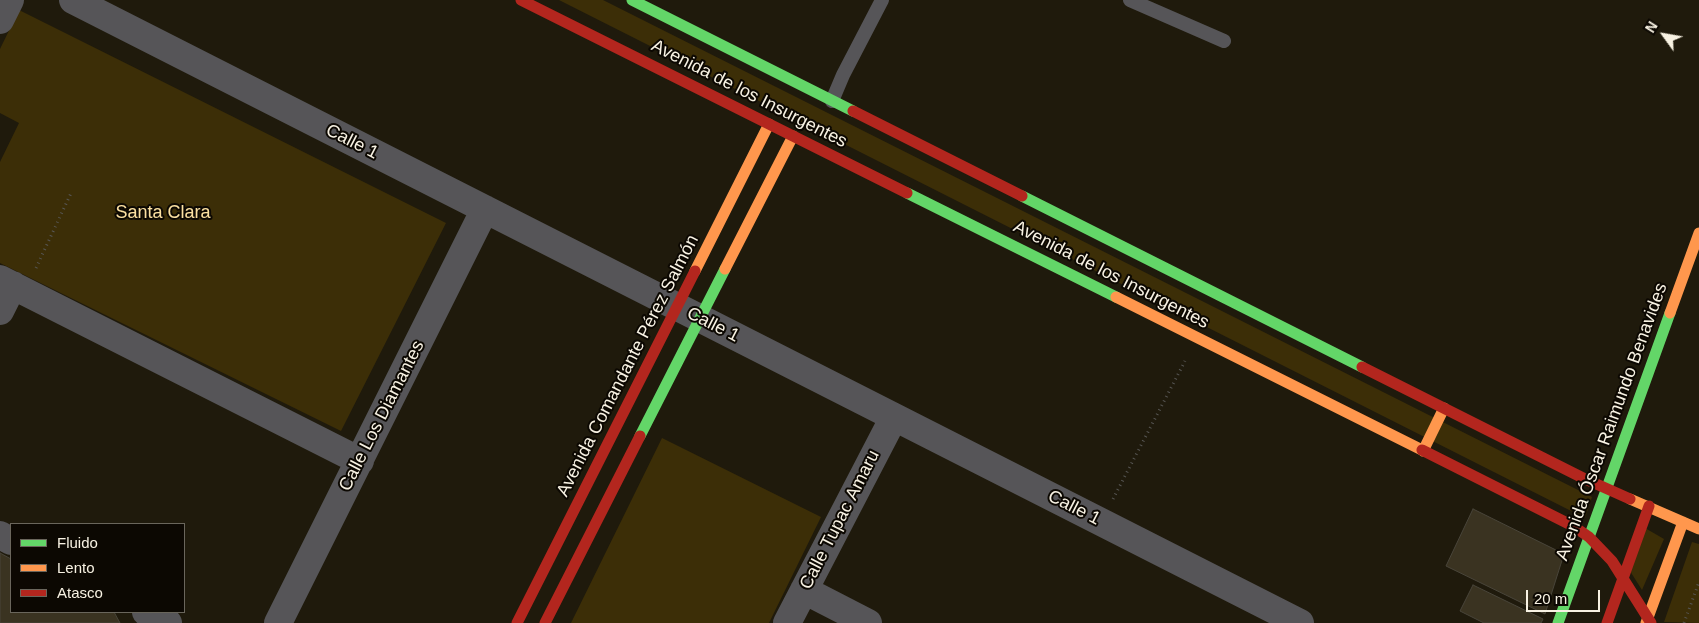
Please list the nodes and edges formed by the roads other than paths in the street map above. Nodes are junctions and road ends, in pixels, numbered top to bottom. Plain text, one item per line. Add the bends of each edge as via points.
1 (10, 0) edge
2 (73, 0) edge
3 (521, 0) edge
4 (632, 0) edge
5 (882, 0) edge
6 (1130, 0) edge
7 (0, 20) edge
8 (1224, 41) dead end
9 (832, 101) junction
10 (769, 124) junction
11 (792, 136) junction
12 (485, 209) junction
13 (1699, 233) edge
14 (13, 285) edge
15 (0, 311) edge
16 (688, 312) junction
17 (1444, 408) junction
18 (894, 417) junction
19 (1423, 450) junction
20 (360, 461) junction
21 (1607, 488) junction
22 (1649, 506) junction
23 (1683, 522) junction
24 (1699, 529) edge
25 (1589, 538) junction
26 (1623, 577) junction
27 (804, 590) junction
28 (148, 613) edge
29 (1648, 622) edge
30 (168, 623) edge
31 (278, 623) edge
32 (518, 623) edge
33 (545, 623) edge
34 (787, 623) edge
35 (868, 623) edge
36 (1300, 623) edge
37 (1558, 623) edge
38 (1607, 623) edge

1 - 7 street
2 - 12 street, Calle 1
3 - 10 main road, Avenida de los Insurgentes
4 - 9 main road, Avenida de los Insurgentes
5 - 9 lane via 842,75
6 - 8 lane
9 - 17 main road, Avenida de los Insurgentes
10 - 11 main road, Avenida de los Insurgentes
10 - 16 main road, Avenida Comandante Pérez Salmón
11 - 16 main road, Avenida Comandante Pérez Salmón
11 - 19 main road, Avenida de los Insurgentes
12 - 16 street, Calle 1
12 - 20 street, Calle Los Diamantes
13 - 21 main road, Avenida Óscar Raimundo Benavides
14 - 15 street
14 - 20 street
16 - 18 street, Calle 1
16 - 32 main road, Avenida Comandante Pérez Salmón
16 - 33 main road, Avenida Comandante Pérez Salmón
17 - 19 main road
17 - 21 main road, Avenida de los Insurgentes
18 - 27 street, Calle Tupac Amaru
18 - 36 street, Calle 1
19 - 25 main road, Avenida de los Insurgentes via 1558,518
20 - 31 street, Calle Los Diamantes
21 - 22 main road, Avenida de los Insurgentes
21 - 25 main road, Avenida Óscar Raimundo Benavides
22 - 23 main road, Avenida de los Insurgentes
22 - 26 main road
23 - 24 main road, Avenida de los Insurgentes
23 - 29 main road
25 - 26 main road, Avenida de los Insurgentes
25 - 37 main road, Avenida Óscar Raimundo Benavides
26 - 29 main road, Avenida de los Insurgentes
26 - 38 main road
27 - 34 street, Calle Tupac Amaru
27 - 35 street
28 - 30 street

